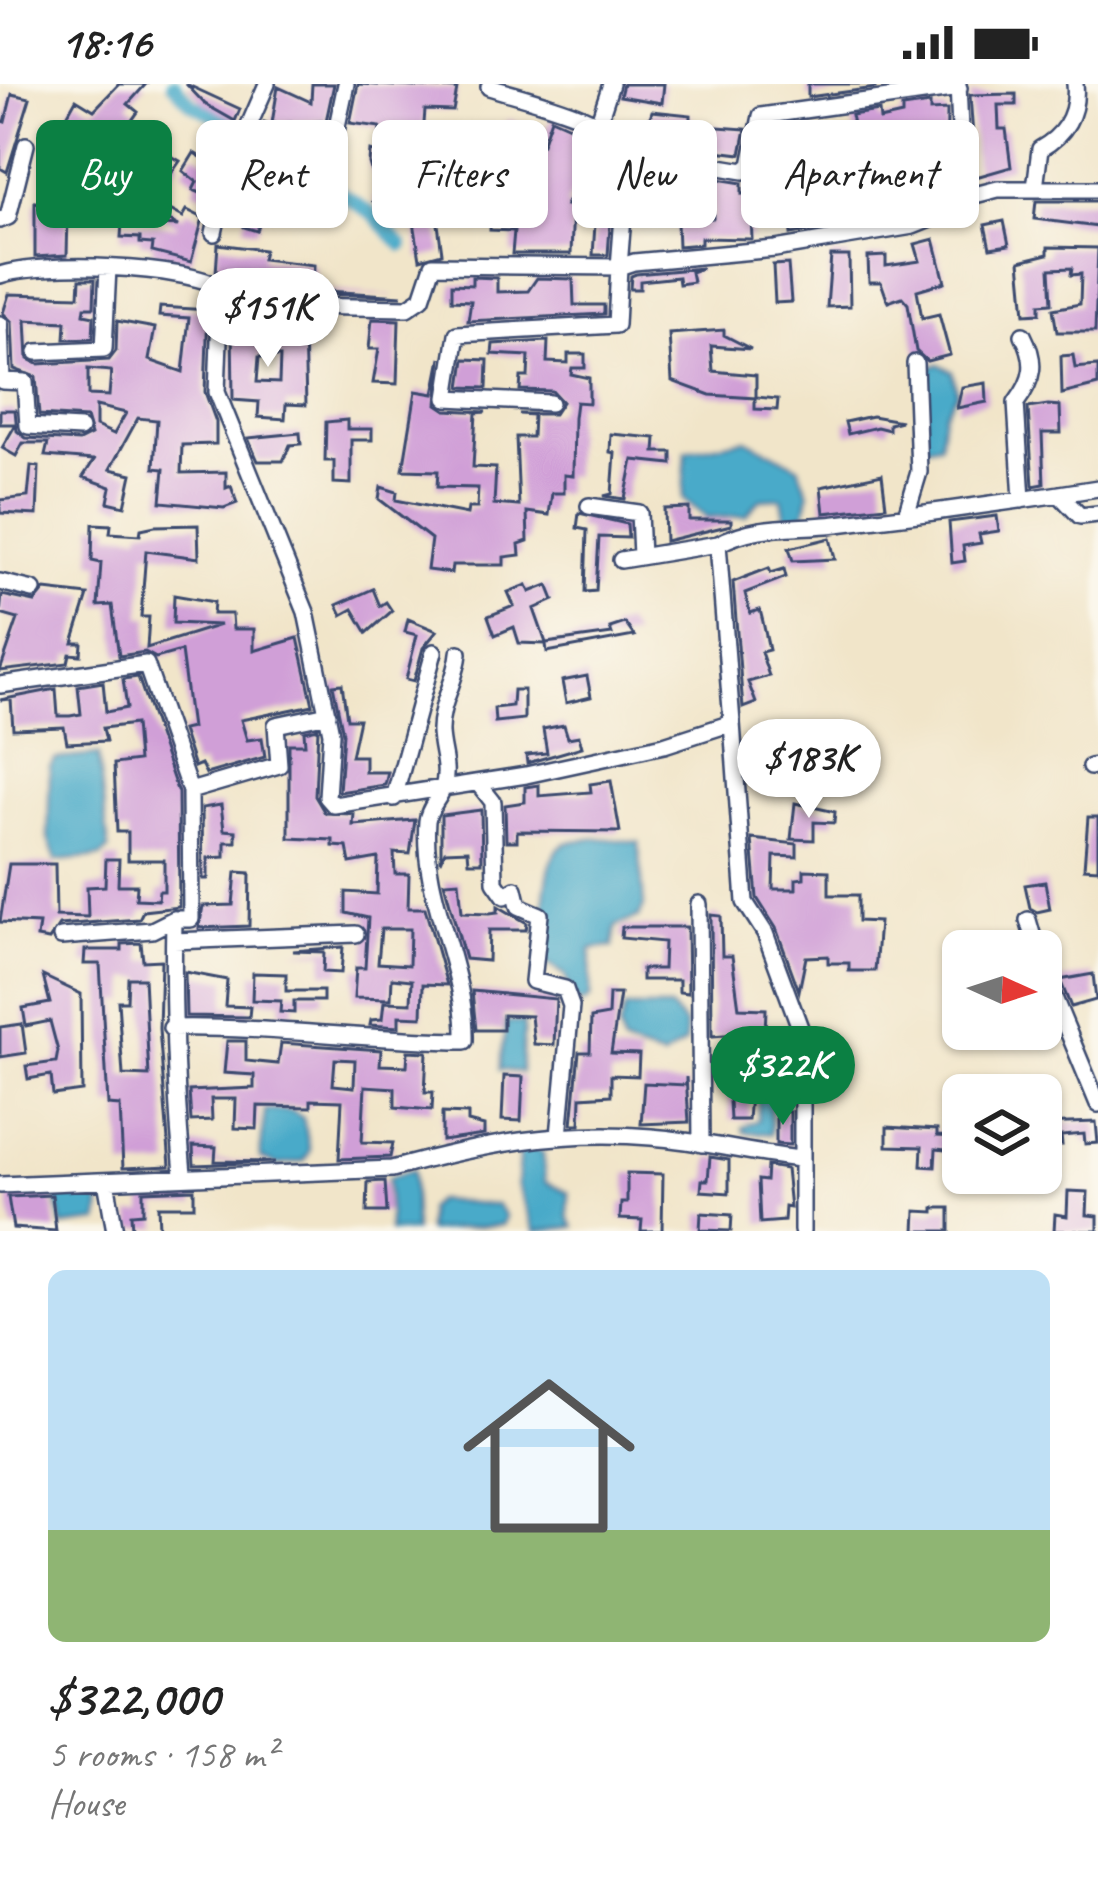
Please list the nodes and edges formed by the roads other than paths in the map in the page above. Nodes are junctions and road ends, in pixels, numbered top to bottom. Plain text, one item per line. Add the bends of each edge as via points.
1 (267, 84) edge
2 (346, 84) edge
3 (611, 84) edge
4 (1075, 84) edge
5 (958, 86) edge
6 (488, 87) edge
7 (527, 91) edge
8 (338, 120) edge
9 (584, 120) edge
10 (600, 120) edge
11 (960, 120) edge
12 (26, 146) dead end
13 (717, 166) edge
14 (1035, 188) junction
15 (1098, 188) edge
16 (979, 194) edge
17 (0, 220) edge
18 (620, 228) edge
19 (901, 228) edge
20 (214, 233) dead end
21 (108, 268) junction
22 (619, 268) junction
23 (0, 274) edge
24 (225, 295) junction
25 (0, 323) edge
26 (1023, 335) dead end
27 (38, 352) dead end
28 (915, 363) dead end
29 (550, 403) dead end
30 (80, 428) dead end
31 (1098, 488) edge
32 (1059, 494) junction
33 (1022, 500) junction
34 (589, 506) dead end
35 (1098, 514) edge
36 (906, 515) junction
37 (718, 544) junction
38 (641, 556) junction
39 (621, 560) dead end
40 (0, 583) edge
41 (33, 590) dead end
42 (434, 652) dead end
43 (459, 653) dead end
44 (0, 685) edge
45 (328, 714) junction
46 (732, 723) junction
47 (478, 783) junction
48 (442, 789) junction
49 (190, 791) junction
50 (394, 798) junction
51 (699, 904) dead end
52 (174, 919) junction
53 (1028, 920) dead end
54 (1031, 930) edge
55 (356, 934) dead end
56 (61, 937) dead end
57 (174, 941) junction
58 (1062, 1017) edge
59 (171, 1028) junction
60 (1098, 1104) edge
61 (559, 1136) junction
62 (701, 1144) junction
63 (800, 1159) junction
64 (183, 1174) junction
65 (106, 1181) junction
66 (0, 1185) edge
67 (115, 1231) edge
68 (802, 1231) edge

1 - 20 street via 226,178
2 - 8 street
3 - 10 street
4 - 14 street via 1072,118 1040,149
5 - 11 street
5 - 13 street via 761,116 750,169
6 - 7 street
7 - 9 street
12 - 17 street via 8,220
14 - 15 street
14 - 16 street
18 - 22 street
19 - 22 street
21 - 23 street
21 - 24 street via 204,279
21 - 27 street via 104,349
22 - 24 street via 433,265 422,298 407,308
22 - 29 street via 616,325 457,334 447,398
24 - 45 street via 217,392 306,611
25 - 30 street via 2,381 25,382 28,427
26 - 33 street via 1034,357 1016,404
28 - 36 street via 919,472
31 - 32 street
32 - 33 street
32 - 35 street via 1080,516
33 - 36 street
34 - 38 street via 639,513
36 - 37 street via 767,526
37 - 38 street
37 - 46 street
38 - 39 street
40 - 41 street
42 - 50 street
43 - 48 street via 442,709
44 - 49 street via 146,664
45 - 49 street via 276,725 279,765
45 - 50 street via 328,803
46 - 47 street
46 - 63 street via 745,902 765,933 802,1034
47 - 48 street
47 - 61 street via 494,808 495,881 540,915 533,981 565,989 571,1006
48 - 50 street
48 - 59 street via 427,817 429,854 440,928 466,1011 465,1041 385,1042 268,1026
49 - 52 street via 190,919
51 - 62 street
52 - 56 street via 152,930
52 - 57 street
53 - 54 street
55 - 57 street
57 - 59 street
58 - 60 street
59 - 64 street
61 - 62 street
61 - 64 street via 452,1150 392,1169
62 - 63 street
63 - 68 street
64 - 65 street
65 - 66 street
65 - 67 street

